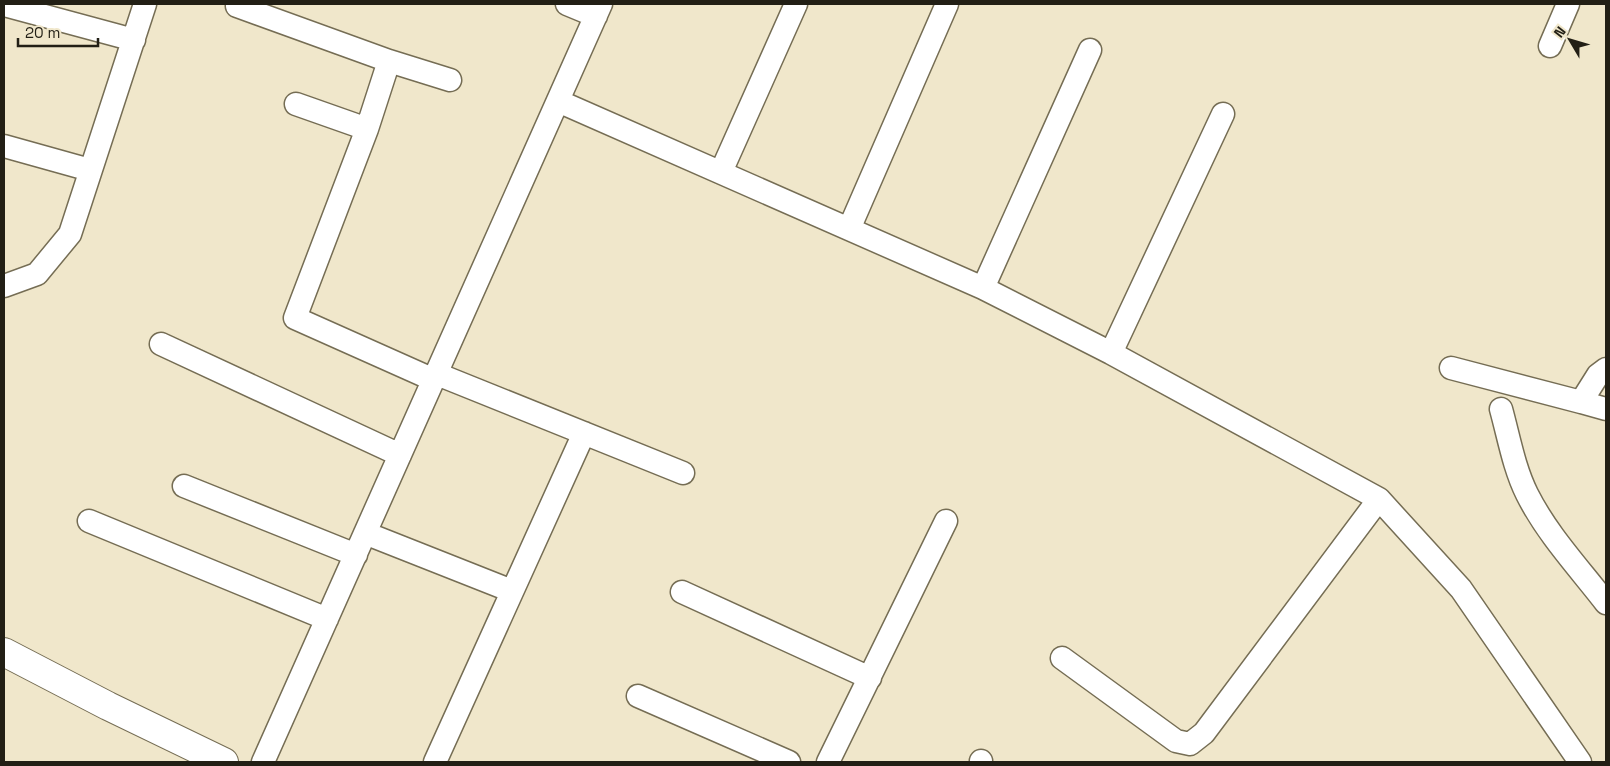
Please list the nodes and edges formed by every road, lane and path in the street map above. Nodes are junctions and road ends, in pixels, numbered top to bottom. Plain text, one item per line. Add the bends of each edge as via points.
1 (4, 4) edge
2 (145, 4) edge
3 (567, 4) edge
4 (796, 4) edge
5 (947, 4) edge
6 (1568, 4) edge
7 (237, 6) dead end
8 (599, 10) edge
9 (134, 40) junction
10 (1550, 46) dead end
11 (1090, 50) dead end
12 (389, 61) junction
13 (450, 80) dead end
14 (558, 101) junction
15 (296, 104) dead end
16 (1222, 114) dead end
17 (367, 129) junction
18 (4, 146) edge
19 (90, 170) junction
20 (721, 172) junction
21 (849, 229) junction
22 (4, 286) edge
23 (983, 288) junction
24 (161, 344) dead end
25 (1111, 353) junction
26 (1450, 368) dead end
27 (1606, 369) edge
28 (435, 377) junction
29 (1581, 402) junction
30 (1502, 409) dead end
31 (1606, 409) edge
32 (584, 433) junction
33 (400, 456) junction
34 (684, 473) dead end
35 (184, 486) dead end
36 (1378, 499) junction
37 (946, 520) dead end
38 (89, 522) dead end
39 (365, 533) junction
40 (356, 556) junction
41 (512, 591) junction
42 (682, 592) dead end
43 (1606, 603) edge
44 (328, 619) junction
45 (4, 652) edge
46 (1062, 658) dead end
47 (870, 678) junction
48 (638, 696) dead end
49 (224, 762) edge
50 (263, 762) edge
51 (435, 762) edge
52 (789, 762) edge
53 (828, 762) edge
54 (1580, 762) edge

1 - 9 street
2 - 9 street
3 - 8 street
4 - 20 street
5 - 21 street
6 - 10 street
7 - 12 street
8 - 14 street
9 - 19 street
11 - 23 street
12 - 13 street
12 - 17 street
14 - 20 street
14 - 28 street
15 - 17 street
16 - 25 street
17 - 28 street via 296,318
18 - 19 street
19 - 22 street via 70,234 37,274
20 - 21 street
21 - 23 street
23 - 25 street
24 - 33 street
25 - 36 street
26 - 29 street
27 - 29 street via 1598,375
28 - 32 street
28 - 33 street
29 - 31 street
30 - 43 street via 1518,472 1528,494 1545,524
32 - 34 street
32 - 41 street
33 - 39 street
35 - 40 street
36 - 46 street via 1204,732 1190,744 1176,741
36 - 54 street via 1460,589
37 - 47 street
38 - 44 street
39 - 40 street
39 - 41 street
40 - 44 street
41 - 51 street
42 - 47 street
44 - 50 street
45 - 49 street
47 - 53 street
48 - 52 street

